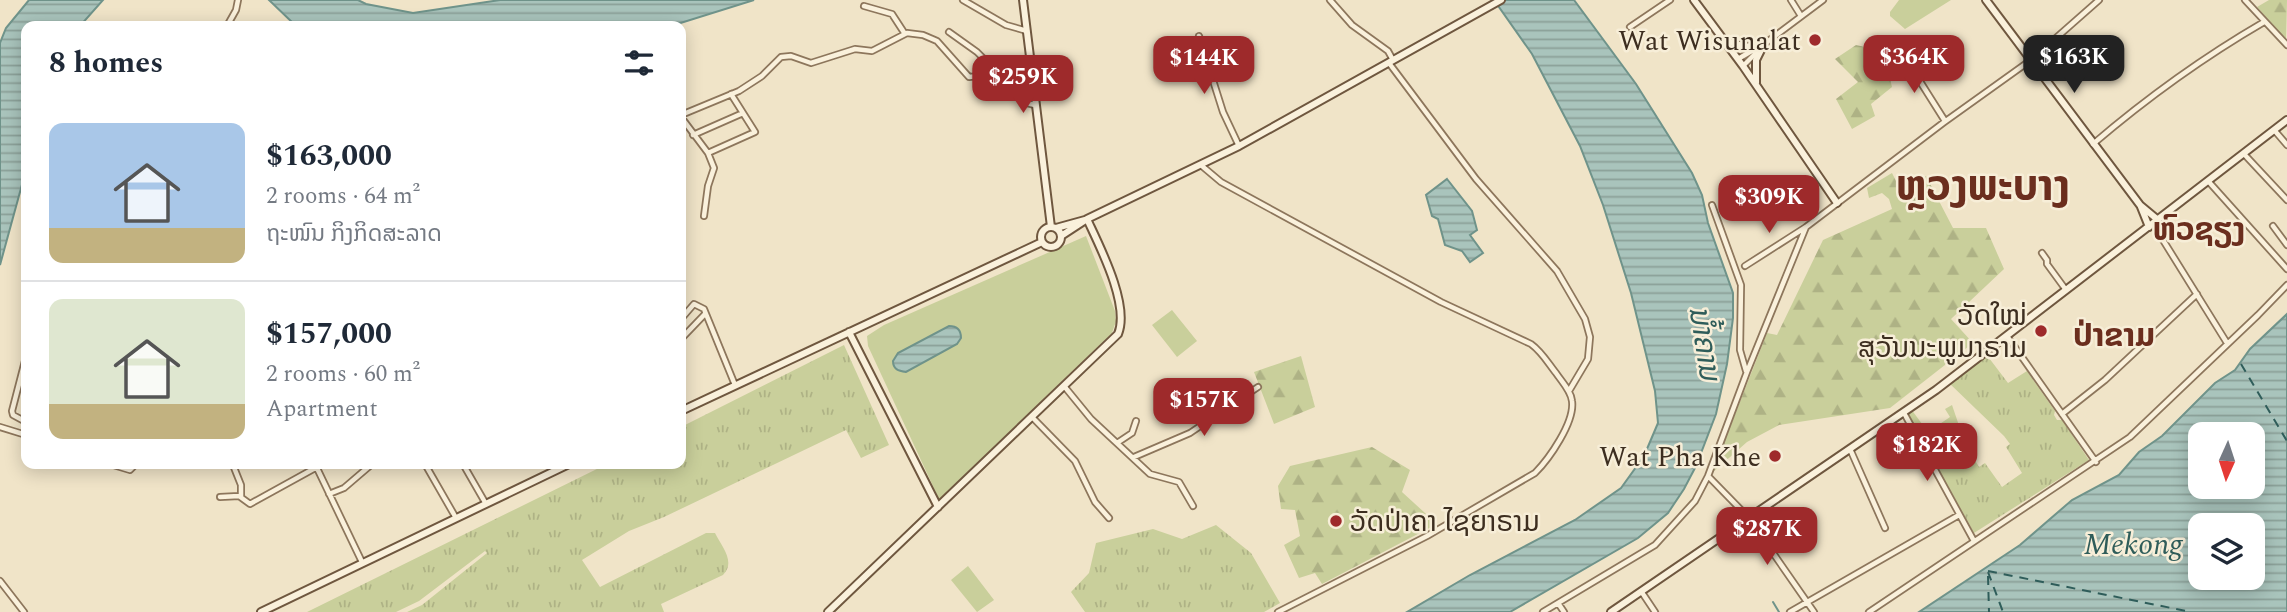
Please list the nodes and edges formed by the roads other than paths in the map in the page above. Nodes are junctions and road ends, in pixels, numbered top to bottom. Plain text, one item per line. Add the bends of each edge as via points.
1 (238, 0) edge
2 (963, 0) edge
3 (1023, 0) edge
4 (1330, 0) edge
5 (1501, 0) edge
6 (1670, 0) edge
7 (1694, 0) edge
8 (1791, 0) edge
9 (1823, 0) edge
10 (1986, 0) edge
11 (2099, 0) edge
12 (2245, 0) edge
13 (864, 6) dead end
14 (1801, 16) junction
15 (230, 21) edge
16 (2264, 22) junction
17 (1630, 27) dead end
18 (1027, 30) junction
19 (949, 32) dead end
20 (905, 34) junction
21 (1199, 36) dead end
22 (1723, 39) junction
23 (1764, 44) junction
24 (2287, 45) edge
25 (1903, 56) dead end
26 (1738, 58) junction
27 (2031, 60) junction
28 (1391, 61) junction
29 (1743, 66) junction
30 (999, 74) junction
31 (1756, 85) junction
32 (731, 94) junction
33 (1035, 105) junction
34 (743, 113) junction
35 (686, 114) edge
36 (2287, 114) edge
37 (2287, 120) edge
38 (1945, 121) junction
39 (686, 124) edge
40 (2277, 128) junction
41 (693, 135) junction
42 (2093, 144) junction
43 (2287, 145) edge
44 (1239, 146) junction
45 (708, 153) junction
46 (2244, 155) junction
47 (1202, 166) junction
48 (2209, 182) junction
49 (2287, 200) edge
50 (1837, 203) junction
51 (1712, 205) dead end
52 (2140, 205) junction
53 (704, 216) dead end
54 (1090, 218) junction
55 (2153, 224) junction
56 (2273, 226) dead end
57 (1053, 227) junction
58 (1806, 227) junction
59 (1061, 236) junction
60 (1042, 242) junction
61 (2287, 245) edge
62 (2042, 253) dead end
63 (1745, 265) dead end
64 (2287, 269) edge
65 (2287, 285) edge
66 (2066, 290) junction
67 (2197, 294) junction
68 (686, 313) edge
69 (705, 314) junction
70 (849, 332) junction
71 (686, 334) edge
72 (2007, 336) junction
73 (2227, 343) junction
74 (1747, 372) junction
75 (21, 382) edge
76 (734, 385) junction
77 (1064, 386) junction
78 (1258, 387) dead end
79 (1569, 391) junction
80 (686, 409) edge
81 (1904, 414) junction
82 (2062, 414) junction
83 (1032, 417) junction
84 (21, 419) edge
85 (1136, 421) dead end
86 (0, 427) edge
87 (21, 433) edge
88 (1118, 443) junction
89 (1850, 449) junction
90 (1134, 457) junction
91 (2096, 462) junction
92 (235, 469) edge
93 (309, 469) edge
94 (318, 469) edge
95 (366, 469) edge
96 (428, 469) edge
97 (466, 469) edge
98 (559, 469) edge
99 (1708, 476) junction
100 (329, 494) junction
101 (220, 497) dead end
102 (242, 497) junction
103 (486, 504) junction
104 (1193, 506) dead end
105 (938, 507) junction
106 (1959, 515) junction
107 (1748, 517) junction
108 (1109, 518) dead end
109 (456, 519) junction
110 (1885, 528) dead end
111 (1974, 541) junction
112 (362, 562) junction
113 (0, 581) edge
114 (1641, 591) junction
115 (1807, 602) junction
116 (1558, 603) junction
117 (24, 612) edge
118 (261, 612) edge
119 (828, 612) edge
120 (1278, 612) edge
121 (1543, 612) edge
122 (1564, 612) edge
123 (1611, 612) edge
124 (1655, 612) edge
125 (1790, 612) edge
126 (1814, 612) edge
127 (1869, 612) edge

1 - 15 street
2 - 18 street
3 - 18 street
4 - 28 street via 1352,25 1388,51
5 - 28 street
6 - 17 street
7 - 22 street
8 - 14 street
9 - 14 street
10 - 27 street
11 - 27 street
12 - 16 street
13 - 20 street via 892,13
14 - 23 street
16 - 24 street
16 - 42 street via 2158,91
18 - 33 street
19 - 30 street
20 - 30 street via 937,41 969,77
20 - 32 street via 872,51 855,50 811,63 781,57
21 - 44 street
22 - 23 street via 1746,47
22 - 26 street
23 - 26 street
23 - 29 street
23 - 31 street via 1756,63
25 - 38 street
26 - 29 street
27 - 38 street
27 - 42 street
28 - 44 street
28 - 79 street via 1468,168 1557,271 1585,319 1590,337 1588,359
29 - 31 street
30 - 33 street via 1027,103
31 - 50 street
32 - 34 street
32 - 35 street
33 - 57 street
34 - 41 street
34 - 45 street via 755,132
36 - 40 street
37 - 40 street
38 - 50 street
39 - 41 street
40 - 43 street
40 - 46 street
41 - 45 street
42 - 52 street
44 - 47 street
45 - 53 street via 714,168
46 - 48 street
46 - 49 street
47 - 54 street
47 - 79 street via 1221,182 1430,296 1531,344
48 - 55 street
48 - 64 street
50 - 58 street
51 - 74 street via 1741,285 1740,350
52 - 55 street
52 - 55 street
54 - 57 street
54 - 59 street
54 - 77 street via 1120,303 1121,328
55 - 66 street
55 - 67 street
56 - 61 street
57 - 59 street
57 - 60 street via 1041,233
58 - 63 street
58 - 74 street
59 - 60 street via 1055,246
60 - 70 street
62 - 66 street
65 - 73 street
66 - 72 street
67 - 73 street
67 - 82 street
68 - 69 street via 694,304
69 - 71 street
69 - 76 street
70 - 76 street
70 - 105 street
72 - 81 street
72 - 82 street
73 - 91 street via 2130,437
74 - 99 street
75 - 84 street via 12,411
76 - 80 street
77 - 83 street
77 - 88 street
78 - 90 street via 1190,432
79 - 120 street via 1573,404 1564,431 1535,473 1427,536
81 - 89 street
81 - 106 street
82 - 91 street
83 - 105 street
83 - 108 street via 1075,461 1095,502
85 - 88 street via 1132,433
86 - 87 street
88 - 90 street
89 - 107 street
89 - 110 street
90 - 104 street via 1150,474 1179,482
91 - 111 street
92 - 102 street
93 - 102 street via 252,503
94 - 100 street
95 - 100 street
96 - 109 street
97 - 103 street
98 - 103 street
99 - 107 street
99 - 116 street via 1695,501 1655,545
100 - 112 street
101 - 102 street
103 - 109 street
105 - 119 street
106 - 111 street
106 - 115 street
107 - 114 street
107 - 115 street
109 - 112 street
111 - 127 street
112 - 118 street
113 - 117 street
114 - 123 street
114 - 124 street
115 - 125 street
115 - 126 street
116 - 121 street
116 - 122 street

